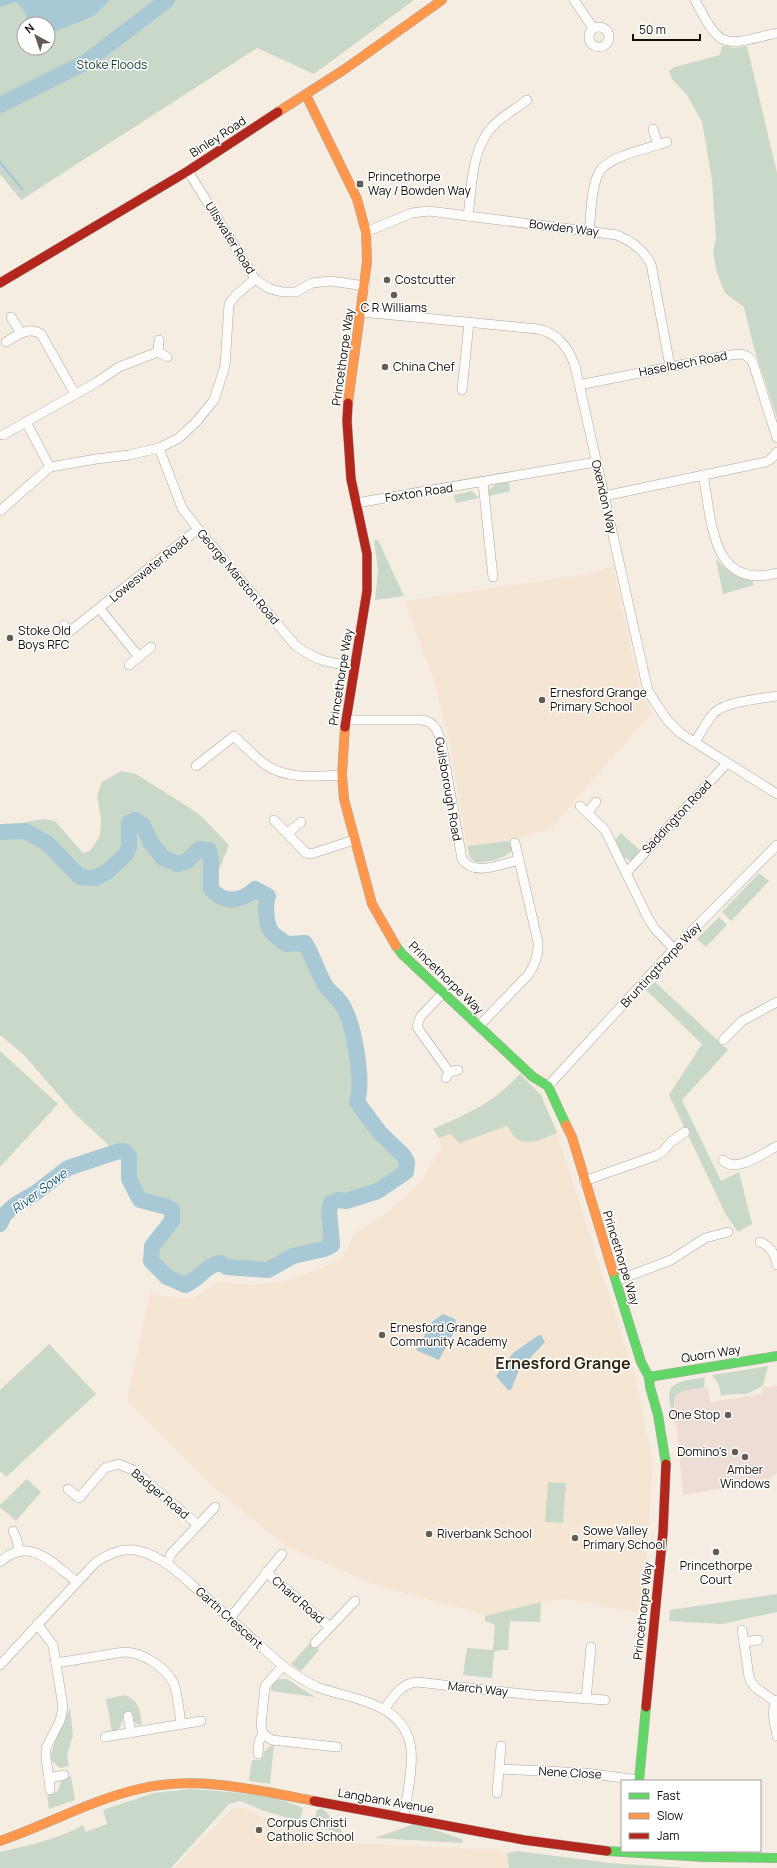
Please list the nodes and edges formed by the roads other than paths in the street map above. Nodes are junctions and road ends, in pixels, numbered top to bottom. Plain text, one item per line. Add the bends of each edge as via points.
1 (442, 0) edge
2 (574, 0) edge
3 (695, 0) edge
4 (593, 28) dead end
5 (777, 33) edge
6 (306, 95) junction
7 (527, 100) dead end
8 (654, 128) dead end
9 (188, 172) junction
10 (468, 216) junction
11 (366, 232) junction
12 (589, 232) junction
13 (255, 279) junction
14 (0, 284) edge
15 (365, 286) junction
16 (361, 312) junction
17 (11, 317) dead end
18 (469, 323) junction
19 (21, 333) junction
20 (159, 340) dead end
21 (6, 342) dead end
22 (158, 352) junction
23 (167, 357) dead end
24 (670, 366) junction
25 (579, 384) junction
26 (462, 390) dead end
27 (75, 394) junction
28 (26, 422) junction
29 (3, 435) dead end
30 (777, 438) edge
31 (159, 448) junction
32 (777, 452) edge
33 (596, 462) junction
34 (50, 467) junction
35 (703, 475) junction
36 (483, 483) junction
37 (604, 496) junction
38 (356, 503) junction
39 (0, 511) edge
40 (198, 529) junction
41 (777, 573) edge
42 (493, 577) dead end
43 (100, 609) junction
44 (64, 626) dead end
45 (151, 647) dead end
46 (139, 657) junction
47 (129, 666) dead end
48 (354, 666) junction
49 (777, 696) edge
50 (346, 720) junction
51 (695, 742) junction
52 (727, 762) junction
53 (196, 766) dead end
54 (342, 775) junction
55 (777, 794) edge
56 (596, 802) dead end
57 (580, 806) dead end
58 (588, 812) junction
59 (274, 820) dead end
60 (301, 822) dead end
61 (288, 833) junction
62 (354, 840) junction
63 (515, 842) dead end
64 (777, 845) edge
65 (519, 860) junction
66 (627, 872) junction
67 (674, 949) junction
68 (442, 994) junction
69 (777, 1002) edge
70 (479, 1026) junction
71 (723, 1040) dead end
72 (451, 1073) dead end
73 (548, 1086) junction
74 (685, 1132) dead end
75 (777, 1146) edge
76 (723, 1160) dead end
77 (584, 1181) junction
78 (728, 1232) dead end
79 (760, 1242) dead end
80 (777, 1265) edge
81 (616, 1281) junction
82 (777, 1356) edge
83 (650, 1377) junction
84 (68, 1489) dead end
85 (215, 1507) dead end
86 (198, 1525) junction
87 (13, 1530) dead end
88 (19, 1551) junction
89 (282, 1554) dead end
90 (0, 1562) edge
91 (167, 1564) junction
92 (266, 1572) junction
93 (76, 1581) junction
94 (355, 1601) dead end
95 (230, 1618) junction
96 (37, 1624) junction
97 (330, 1627) junction
98 (742, 1630) dead end
99 (758, 1640) dead end
100 (744, 1642) junction
101 (315, 1643) dead end
102 (591, 1647) dead end
103 (56, 1664) junction
104 (0, 1666) edge
105 (283, 1666) junction
106 (586, 1699) junction
107 (605, 1700) dead end
108 (776, 1701) edge
109 (387, 1711) junction
110 (128, 1716) dead end
111 (201, 1720) dead end
112 (181, 1724) junction
113 (130, 1733) junction
114 (264, 1734) junction
115 (777, 1736) edge
116 (105, 1737) dead end
117 (501, 1746) dead end
118 (337, 1747) dead end
119 (258, 1754) dead end
120 (500, 1769) junction
121 (64, 1774) dead end
122 (49, 1778) junction
123 (632, 1780) edge
124 (639, 1780) edge
125 (50, 1790) dead end
126 (497, 1793) dead end
127 (404, 1816) junction
128 (0, 1841) edge
129 (621, 1851) edge
130 (632, 1852) edge
131 (777, 1858) edge

1 - 6 street, Binley Road
2 - 4 street
3 - 5 street via 709,26 723,40 735,43
6 - 9 street, Binley Road
6 - 11 street, Princethorpe Way via 357,199
7 - 10 street via 495,124 484,138 476,158
8 - 12 street via 663,143 614,160 602,168 595,182
9 - 13 street, Ullswater Road
9 - 14 street, Binley Road
10 - 11 street, Bowden Way via 420,212
10 - 12 street, Bowden Way
11 - 15 street, Princethorpe Way
12 - 24 street, Bowden Way via 623,238 633,243 647,257 653,272
13 - 15 street via 268,288 282,292 296,292 312,284 331,281
13 - 31 street, Ullswater Road via 229,304 225,366 214,400 198,422 179,438
15 - 16 street, Princethorpe Way
16 - 18 street, Oxendon Way
16 - 38 street, Princethorpe Way via 347,410 349,465
17 - 19 street
18 - 25 street, Oxendon Way via 550,333 571,355
18 - 26 street
19 - 21 street
19 - 27 street via 37,331 44,338
20 - 22 street
22 - 23 street
22 - 27 street via 119,367
24 - 25 street, Haselbech Road
24 - 30 street, Haselbech Road via 736,354 747,356 753,363
25 - 33 street, Oxendon Way
27 - 28 street
28 - 29 street
28 - 34 street
31 - 34 street, Ullswater Road
31 - 40 street, George Marston Road via 182,508
32 - 35 street via 766,462
33 - 36 street, Foxton Road
33 - 37 street, Oxendon Way
34 - 39 street
35 - 37 street
35 - 41 street via 716,545 721,556 731,567 746,575
36 - 38 street, Foxton Road
36 - 42 street
37 - 51 street, Oxendon Way via 646,687 667,720 680,733
38 - 48 street, Princethorpe Way via 366,546 368,573 367,596
40 - 43 street, Loweswater Road
40 - 48 street, George Marston Road via 295,645 311,657 329,663
43 - 44 street, Loweswater Road via 69,632
43 - 46 street, Loweswater Road
45 - 46 street
46 - 47 street
48 - 50 street, Princethorpe Way
49 - 51 street via 733,704 721,709 712,716
50 - 54 street, Princethorpe Way
50 - 65 street, Guilsborough Road via 422,720 433,724 442,746 462,858 469,866 478,869
51 - 52 street, Oxendon Way
52 - 55 street, Oxendon Way
52 - 66 street, Saddington Road
53 - 54 street via 234,736 266,765 279,772 305,776
54 - 62 street, Princethorpe Way via 344,799
56 - 58 street
57 - 58 street
58 - 66 street via 605,830
59 - 61 street
60 - 61 street
61 - 62 street via 311,854
62 - 68 street, Princethorpe Way via 372,904 388,934 402,954
63 - 65 street
64 - 67 street, Bruntingthorpe Way
65 - 70 street via 538,942 537,958 528,974
66 - 67 street via 648,918
67 - 73 street, Bruntingthorpe Way
68 - 70 street, Princethorpe Way
68 - 72 street via 418,1020 417,1027
69 - 71 street via 742,1021
70 - 73 street, Princethorpe Way via 533,1076
73 - 77 street, Princethorpe Way via 572,1137
74 - 77 street via 655,1156
75 - 76 street via 741,1164 731,1165
77 - 81 street, Princethorpe Way
78 - 81 street via 706,1238 671,1260
79 - 80 street via 773,1252
81 - 83 street, Princethorpe Way via 641,1362
82 - 83 street, Quorn Way
83 - 124 street, Princethorpe Way via 666,1466 663,1532
84 - 86 street, Badger Road via 79,1498 105,1468 118,1464 133,1470
85 - 86 street, Badger Road
86 - 91 street, Badger Road via 171,1554
87 - 88 street
88 - 90 street
88 - 93 street via 36,1552
89 - 92 street, Chard Road
91 - 93 street, Garth Crescent via 138,1551 123,1550 96,1562
91 - 95 street, Garth Crescent
92 - 95 street, Chard Road
92 - 97 street, Chard Road
93 - 96 street, Garth Crescent
94 - 97 street, Chard Road
95 - 105 street, Garth Crescent
96 - 103 street via 53,1645
96 - 104 street, Garth Crescent
97 - 101 street, Chard Road
98 - 100 street
99 - 100 street
100 - 108 street via 751,1682
102 - 106 street
103 - 112 street via 124,1652 144,1655 173,1683
103 - 122 street via 63,1707 60,1720 46,1748
105 - 109 street, Garth Crescent via 310,1684 368,1702
105 - 114 street via 265,1686 261,1725
106 - 107 street, March Way
106 - 109 street, March Way via 417,1682 408,1683 400,1689 386,1707
108 - 115 street via 773,1715
109 - 127 street, Garth Crescent via 401,1724 411,1749
110 - 113 street
111 - 112 street
112 - 113 street
113 - 116 street
114 - 118 street via 272,1740
114 - 119 street via 259,1741
117 - 120 street
120 - 123 street, Nene Close via 585,1773
120 - 126 street
121 - 122 street
122 - 125 street
127 - 128 street, Langbank Avenue via 252,1789 191,1783 136,1790
127 - 129 street, Langbank Avenue via 491,1834
130 - 131 street, Langbank Avenue via 712,1858

